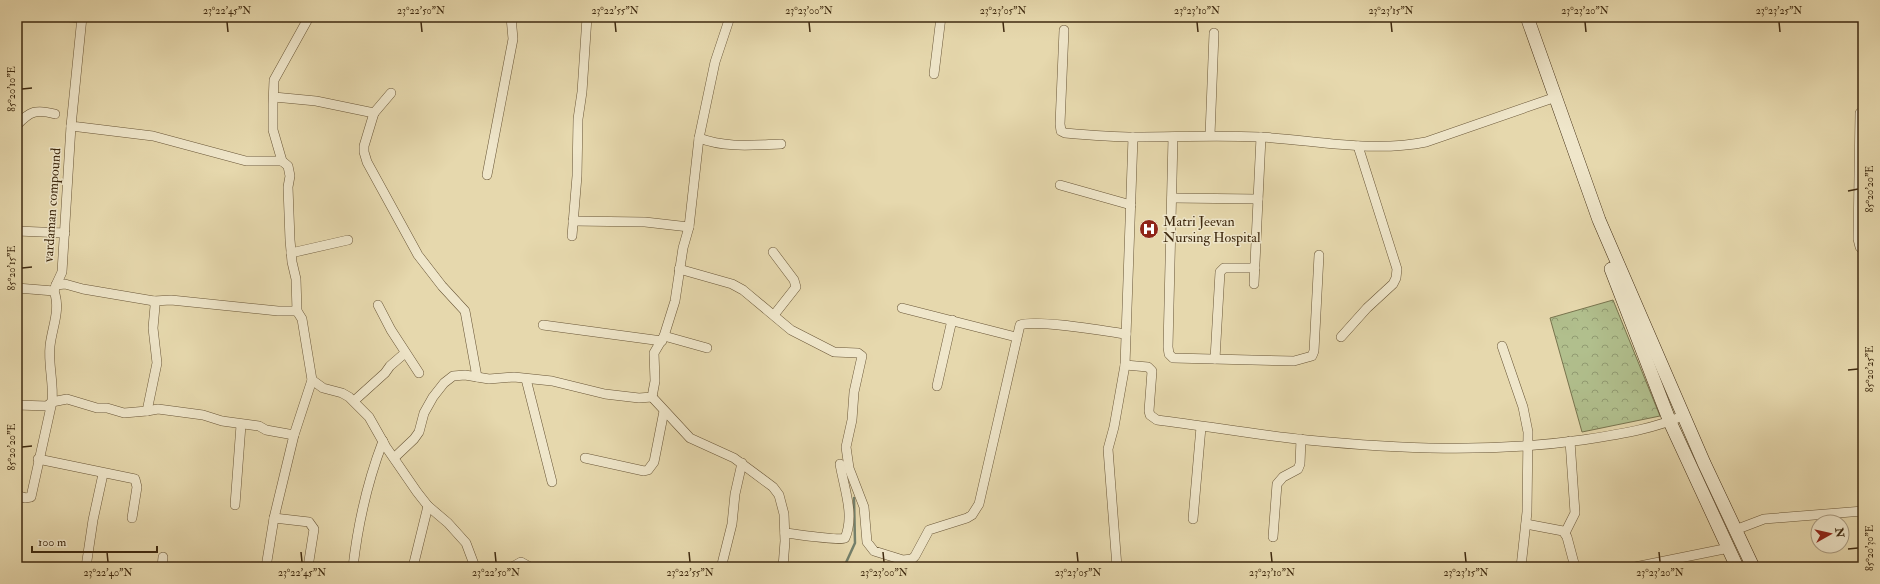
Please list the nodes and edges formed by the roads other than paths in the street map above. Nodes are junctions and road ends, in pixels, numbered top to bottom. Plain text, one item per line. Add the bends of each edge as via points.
1 (69, 17) edge
2 (82, 17) edge
3 (309, 17) edge
4 (511, 17) edge
5 (587, 17) edge
6 (730, 17) edge
7 (941, 17) edge
8 (1521, 17) edge
9 (1527, 17) edge
10 (1064, 30) dead end
11 (1214, 33) dead end
12 (934, 74) dead end
13 (391, 93) dead end
14 (274, 97) junction
15 (1553, 98) junction
16 (374, 113) junction
17 (1860, 113) dead end
18 (55, 114) dead end
19 (17, 125) edge
20 (71, 126) junction
21 (1210, 135) junction
22 (1133, 137) junction
23 (1173, 137) junction
24 (1261, 137) junction
25 (699, 138) junction
26 (781, 144) dead end
27 (1358, 146) junction
28 (282, 161) junction
29 (487, 175) dead end
30 (1060, 186) dead end
31 (1172, 198) junction
32 (1258, 199) junction
33 (1131, 205) junction
34 (573, 221) junction
35 (689, 227) junction
36 (17, 231) edge
37 (65, 233) junction
38 (572, 236) dead end
39 (348, 240) dead end
40 (1863, 250) edge
41 (773, 252) dead end
42 (291, 253) junction
43 (1319, 255) dead end
44 (1255, 268) junction
45 (680, 269) junction
46 (1254, 284) dead end
47 (17, 288) edge
48 (55, 288) junction
49 (154, 301) junction
50 (378, 305) dead end
51 (902, 308) dead end
52 (297, 310) junction
53 (774, 315) junction
54 (952, 320) junction
55 (544, 325) dead end
56 (1126, 334) junction
57 (1016, 337) junction
58 (1341, 337) dead end
59 (663, 338) junction
60 (1502, 346) dead end
61 (707, 348) dead end
62 (405, 353) junction
63 (1215, 359) junction
64 (1125, 365) junction
65 (418, 373) dead end
66 (477, 377) junction
67 (526, 379) junction
68 (312, 380) junction
69 (937, 386) dead end
70 (652, 397) junction
71 (354, 401) junction
72 (52, 402) junction
73 (17, 405) edge
74 (147, 411) junction
75 (664, 411) junction
76 (1684, 414) junction
77 (1670, 422) junction
78 (241, 425) junction
79 (1201, 426) junction
80 (294, 435) junction
81 (1301, 440) junction
82 (383, 441) junction
83 (1570, 441) junction
84 (1528, 446) junction
85 (394, 457) junction
86 (585, 458) dead end
87 (38, 459) junction
88 (742, 463) junction
89 (840, 464) dead end
90 (103, 474) junction
91 (552, 482) dead end
92 (17, 494) edge
93 (235, 505) dead end
94 (428, 506) junction
95 (1863, 512) edge
96 (132, 518) dead end
97 (274, 518) junction
98 (1193, 519) dead end
99 (1526, 524) junction
100 (1735, 530) junction
101 (785, 533) junction
102 (1565, 534) junction
103 (1273, 538) dead end
104 (1728, 548) junction
105 (163, 556) dead end
106 (722, 564) dead end
107 (86, 567) edge
108 (162, 567) edge
109 (266, 567) edge
110 (308, 567) edge
111 (353, 567) edge
112 (413, 567) edge
113 (475, 567) edge
114 (512, 567) edge
115 (530, 567) edge
116 (783, 567) edge
117 (1117, 567) edge
118 (1521, 567) edge
119 (1575, 567) edge
120 (1635, 567) edge
121 (1738, 567) edge
122 (1753, 567) edge

1 - 2 street
2 - 20 street, vardaman compound
3 - 14 street via 274,80
4 - 29 street via 513,40
5 - 34 street via 578,118
6 - 25 street via 715,62
7 - 12 street
8 - 15 main road
9 - 15 main road
10 - 22 street via 1061,132
11 - 21 street
13 - 16 street
14 - 16 street via 316,101
14 - 28 street via 273,130
15 - 27 street via 1426,142 1405,146
15 - 76 main road via 1599,220
15 - 77 main road via 1593,222
16 - 66 street via 364,152 418,255 465,312
17 - 40 street via 1858,239
18 - 19 street via 44,111 28,113
20 - 28 street via 153,136 246,161
20 - 37 street, vardaman compound
21 - 23 street
21 - 24 street
22 - 23 street
22 - 33 street
23 - 31 street
24 - 27 street
24 - 32 street
25 - 26 street via 729,146
25 - 35 street
27 - 58 street via 1397,269 1393,284
28 - 42 street via 288,166 290,176 288,188
30 - 33 street
31 - 32 street
31 - 63 street via 1169,354 1173,358
32 - 44 street
33 - 56 street
34 - 35 street via 645,222
34 - 38 street
35 - 45 street
36 - 37 street
37 - 48 street, vardaman compound via 62,272
39 - 42 street
41 - 53 street via 794,280 796,287
42 - 52 street via 296,279
43 - 63 street via 1312,356 1294,361
44 - 46 street
44 - 63 street via 1224,268 1220,272
45 - 53 street via 732,284
45 - 59 street via 676,295
47 - 48 street
48 - 49 street via 65,284
48 - 72 street via 56,314 50,346
49 - 52 street via 171,300 278,311
49 - 74 street via 153,328 157,363
50 - 62 street
51 - 54 street
52 - 68 street via 302,319
53 - 57 street via 790,330 830,350 858,353 862,356 854,392 852,420 846,438 848,461 864,508 867,542 874,551 903,560 915,556 924,537 932,528 959,521 976,510 987,474
54 - 57 street
54 - 69 street
55 - 59 street
56 - 57 street via 1026,323 1020,325
56 - 64 street
59 - 61 street
59 - 70 street via 654,353 655,381
60 - 84 street via 1526,418
62 - 65 street
62 - 71 street
64 - 79 street via 1148,367 1152,371 1150,415 1157,420
64 - 117 street via 1108,449
66 - 67 street
66 - 85 street via 453,376 444,383 428,405 414,439
67 - 70 street via 552,381 605,394
67 - 91 street
68 - 71 street via 323,388 342,393
68 - 80 street
70 - 75 street
71 - 82 street via 369,417
72 - 73 street via 47,406
72 - 74 street via 67,399 124,413
72 - 87 street
74 - 78 street via 180,411
75 - 86 street via 654,462 648,470
75 - 88 street via 690,438
76 - 77 street
76 - 100 main road
77 - 83 street
77 - 104 main road
78 - 80 street via 259,426 266,430
78 - 93 street
79 - 81 street
79 - 98 street
80 - 97 street
81 - 84 street via 1406,448 1483,449
81 - 103 street via 1298,469 1283,477 1277,484
82 - 85 street
82 - 111 street via 362,504
83 - 84 street
83 - 102 street via 1575,513
84 - 99 street
85 - 94 street
87 - 90 street
87 - 92 street via 31,497 25,498
88 - 101 street via 773,487 779,495
88 - 106 street via 732,524
89 - 101 street via 849,510 845,538 837,540 816,535
90 - 96 street via 135,479 137,488
90 - 107 street
94 - 112 street
94 - 113 street via 448,523 466,544
95 - 100 street via 1764,519
97 - 109 street
97 - 110 street via 309,522 312,525 314,529
99 - 102 street via 1560,530
99 - 118 street
100 - 122 main road
101 - 116 street
102 - 119 street
104 - 120 street
104 - 121 main road
105 - 108 street
114 - 115 street via 521,562

